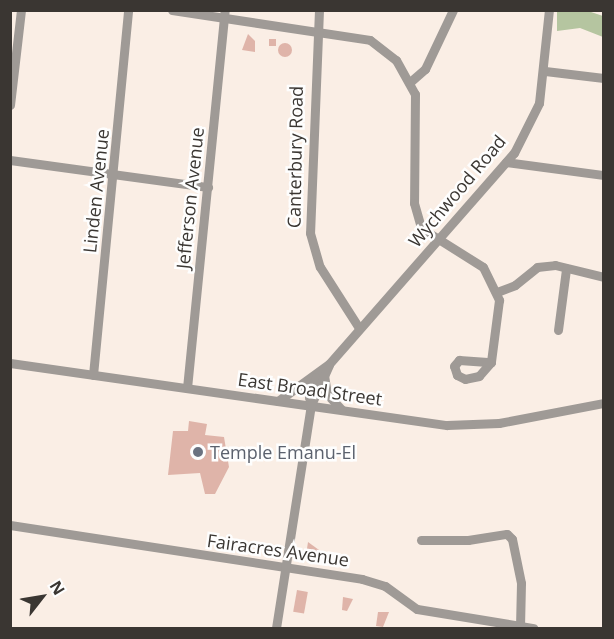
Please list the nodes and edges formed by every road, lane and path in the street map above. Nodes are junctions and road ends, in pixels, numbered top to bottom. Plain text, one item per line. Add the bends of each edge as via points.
1 (21, 10) edge
2 (128, 10) edge
3 (172, 10) edge
4 (319, 10) edge
5 (453, 10) edge
6 (549, 10) edge
7 (225, 14) edge
8 (316, 30) junction
9 (545, 71) junction
10 (603, 78) edge
11 (410, 82) junction
12 (10, 105) edge
13 (10, 160) edge
14 (506, 162) junction
15 (114, 175) junction
16 (603, 175) edge
17 (208, 187) junction
18 (438, 240) junction
19 (566, 269) junction
20 (603, 277) edge
21 (497, 292) junction
22 (359, 328) junction
23 (558, 330) dead end
24 (491, 362) dead end
25 (10, 363) edge
26 (322, 372) junction
27 (93, 375) junction
28 (187, 388) junction
29 (278, 401) junction
30 (603, 403) edge
31 (311, 405) junction
32 (343, 410) junction
33 (10, 525) edge
34 (421, 540) dead end
35 (286, 568) junction
36 (520, 627) junction
37 (276, 628) edge
38 (533, 628) edge

1 - 12 street
2 - 15 street, Linden Avenue
3 - 7 street
4 - 8 street, Canterbury Road
5 - 11 street via 425,69
6 - 9 street, Wychwood Road
7 - 8 street
7 - 17 street, Jefferson Avenue
8 - 11 street via 380,45
8 - 22 street, Canterbury Road via 309,233 320,267
9 - 10 street
9 - 14 street, Wychwood Road via 531,123
11 - 18 street via 417,108 416,215 426,234
13 - 15 street
14 - 16 street
14 - 18 street, Wychwood Road
15 - 17 street
15 - 27 street, Linden Avenue
17 - 28 street, Jefferson Avenue
18 - 21 street via 483,267
18 - 22 street, Wychwood Road
19 - 20 street
19 - 21 street via 555,265 537,267 515,285
19 - 23 street
21 - 24 street via 498,319
22 - 26 street, Wychwood Road
25 - 27 street, East Broad Street
26 - 29 street, Wychwood Road
26 - 31 street, Wychwood Road
26 - 32 street via 327,394
27 - 28 street, East Broad Street
28 - 29 street, East Broad Street
29 - 31 street, East Broad Street
30 - 32 street, East Broad Street via 473,426
31 - 32 street, East Broad Street
31 - 35 street, Wychwood Road
33 - 35 street, Fairacres Avenue
34 - 36 street via 468,540 507,534 512,539 521,583
35 - 36 street, Fairacres Avenue via 362,579 385,586 417,609
35 - 37 street, Wychwood Road
36 - 38 street, Fairacres Avenue

